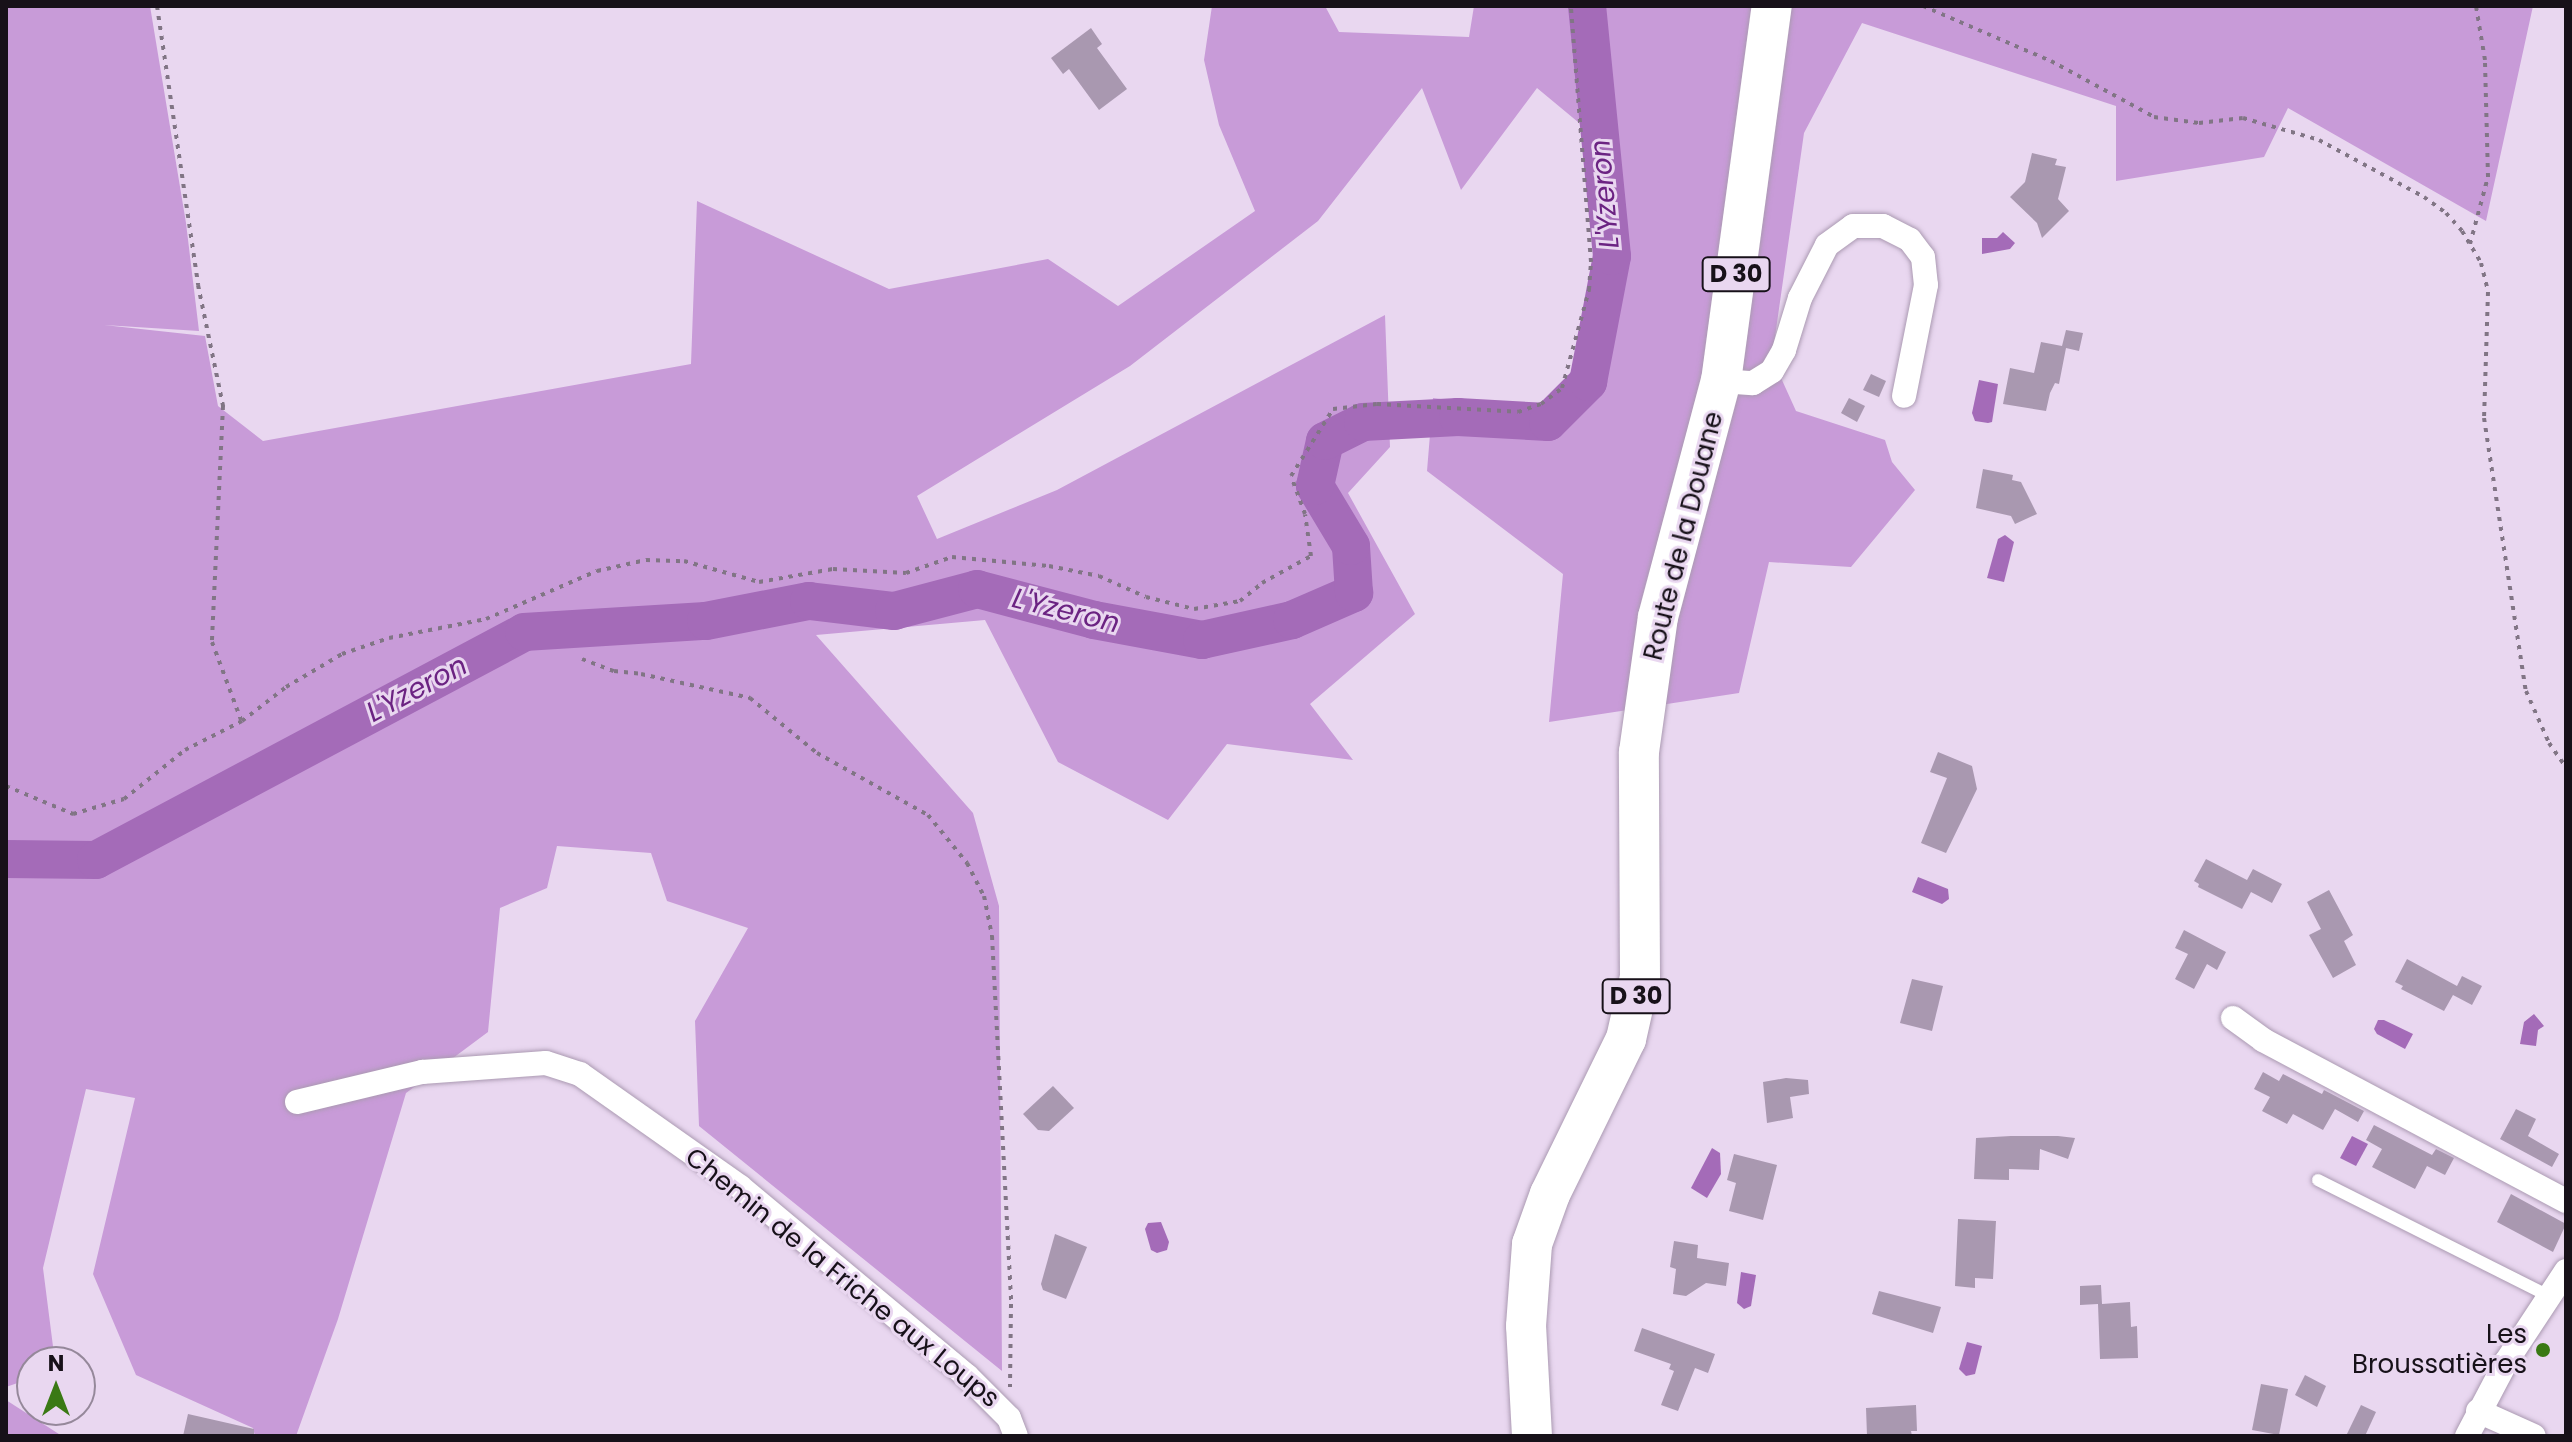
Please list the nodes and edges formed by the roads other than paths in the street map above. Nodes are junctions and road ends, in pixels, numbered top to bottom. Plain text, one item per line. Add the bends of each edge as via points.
1 (1772, 6) edge
2 (1721, 381) junction
3 (1904, 396) dead end
4 (2233, 1018) dead end
5 (297, 1102) dead end
6 (2318, 1180) dead end
7 (2566, 1201) edge
8 (2566, 1271) edge
9 (2553, 1299) edge
10 (2478, 1411) junction
11 (1012, 1427) edge
12 (1532, 1436) edge
13 (2467, 1436) edge
14 (2534, 1436) edge

1 - 2 main road, Route de la Douane / D 30
2 - 3 street, Route de la Douane via 1753,383 1772,371 1827,245 1853,226 1883,226 1910,240 1923,257 1926,285
2 - 12 main road, Route de la Douane / D 30 via 1658,617 1641,737 1640,977 1626,1039 1550,1194 1532,1244 1526,1326
4 - 7 street via 2263,1040
5 - 11 street, Chemin de la Friche aux Loups via 422,1072 546,1063 580,1074 740,1187 967,1376
6 - 9 lane
8 - 9 street
9 - 10 street
10 - 13 street
10 - 14 street

